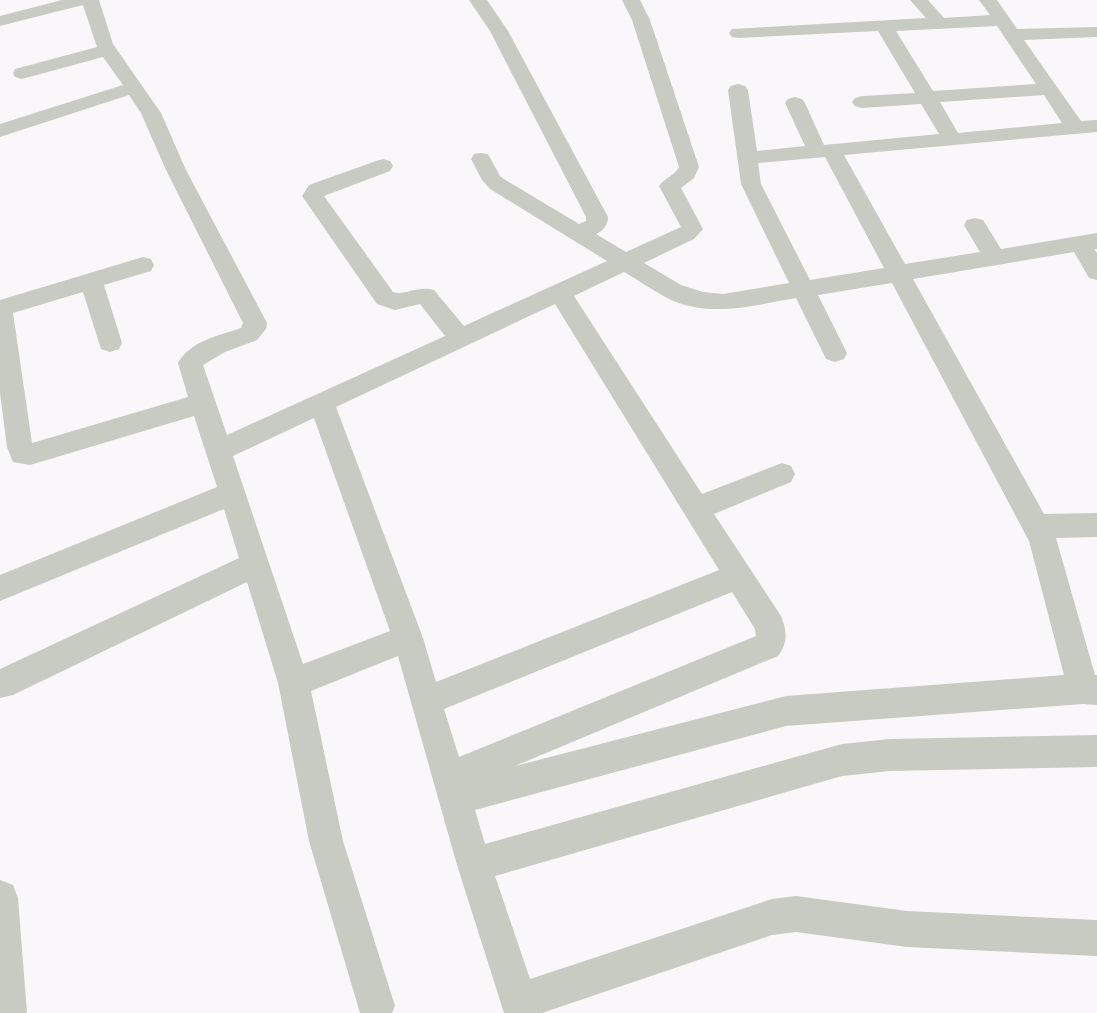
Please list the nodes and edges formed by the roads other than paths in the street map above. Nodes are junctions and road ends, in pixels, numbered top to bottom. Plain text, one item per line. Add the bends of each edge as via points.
1 (83, 0) edge
2 (90, 0) edge
3 (478, 0) edge
4 (631, 0) edge
5 (919, 0) edge
6 (988, 0) edge
7 (0, 21) edge
8 (940, 23) junction
9 (884, 26) junction
10 (1007, 28) junction
11 (1097, 32) edge
12 (738, 34) dead end
13 (107, 50) junction
14 (22, 73) dead end
15 (133, 88) junction
16 (1049, 89) junction
17 (738, 90) dead end
18 (928, 98) junction
19 (862, 102) dead end
20 (795, 103) dead end
21 (1097, 126) edge
22 (1075, 127) junction
23 (0, 130) edge
24 (952, 138) junction
25 (824, 150) junction
26 (747, 158) junction
27 (481, 159) dead end
28 (383, 166) dead end
29 (975, 225) dead end
30 (578, 233) junction
31 (1089, 243) edge
32 (995, 258) junction
33 (625, 262) junction
34 (143, 265) dead end
35 (1097, 272) edge
36 (900, 273) junction
37 (91, 281) junction
38 (803, 289) junction
39 (560, 293) junction
40 (0, 309) edge
41 (461, 339) junction
42 (110, 343) dead end
43 (835, 353) dead end
44 (203, 403) junction
45 (322, 404) junction
46 (218, 451) junction
47 (782, 474) dead end
48 (232, 493) junction
49 (696, 509) junction
50 (1097, 525) edge
51 (1036, 526) junction
52 (255, 564) junction
53 (738, 576) junction
54 (0, 588) edge
55 (408, 638) junction
56 (294, 683) junction
57 (2, 684) dead end
58 (1090, 690) edge
59 (426, 701) junction
60 (1097, 751) edge
61 (451, 788) junction
62 (474, 864) junction
63 (0, 898) edge
64 (1097, 938) edge
65 (376, 1006) dead end
66 (521, 1007) edge
67 (8, 1013) edge

1 - 7 street
2 - 13 street
3 - 30 street via 499,30 597,217 594,226
4 - 33 street via 641,20 689,167 684,177 670,186 692,229
5 - 8 street
6 - 10 street
8 - 9 street
8 - 10 street
9 - 12 street
9 - 18 street
10 - 11 street
10 - 16 street
13 - 14 street
13 - 15 street
15 - 23 street
15 - 44 street via 151,113 176,170 255,323 249,334 193,358 190,363
16 - 18 street
16 - 22 street
17 - 26 street
18 - 19 street
18 - 24 street
20 - 25 street
21 - 22 street
22 - 24 street
24 - 25 street
25 - 26 street
25 - 36 street
26 - 38 street via 756,197
27 - 30 street via 497,184
28 - 41 street via 316,190 313,196 385,298 395,302 426,296
29 - 32 street
30 - 33 street
31 - 32 street
31 - 35 street
32 - 36 street
33 - 38 street via 680,295 703,302 723,302
33 - 39 street
34 - 37 street
36 - 38 street
36 - 51 street
37 - 40 street
37 - 42 street
38 - 43 street
39 - 41 street
39 - 49 street
40 - 44 street via 22,454
41 - 45 street
44 - 46 street
45 - 46 street
45 - 55 street
46 - 48 street
47 - 49 street
48 - 52 street
48 - 54 street
49 - 53 street
50 - 51 street
51 - 58 street
52 - 56 street
52 - 57 street
53 - 59 street
53 - 61 street via 770,626 771,641 767,646
55 - 56 street
55 - 59 street
56 - 65 street via 326,841
58 - 61 street via 786,711
59 - 61 street
60 - 62 street via 890,755 842,760
61 - 62 street
62 - 66 street
63 - 67 street
64 - 66 street via 907,929 796,914 772,917

